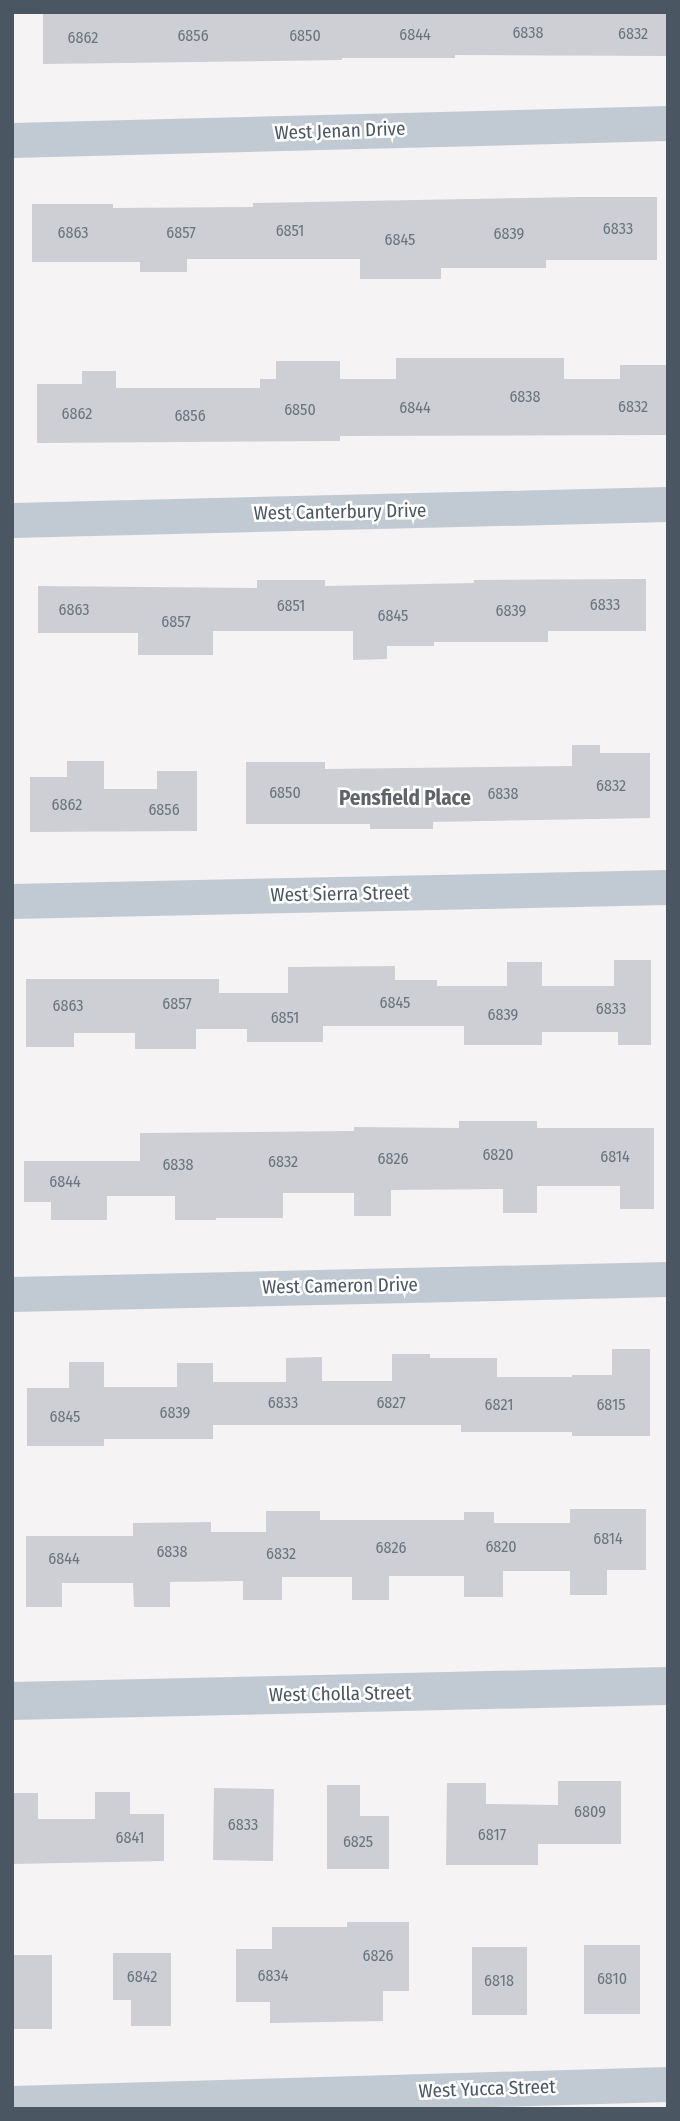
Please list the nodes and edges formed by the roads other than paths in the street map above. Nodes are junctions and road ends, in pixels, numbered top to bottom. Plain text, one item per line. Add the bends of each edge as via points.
1 (668, 123) edge
2 (12, 140) edge
3 (668, 504) edge
4 (12, 520) edge
5 (668, 887) edge
6 (12, 901) edge
7 (668, 1279) edge
8 (12, 1294) edge
9 (668, 1686) edge
10 (12, 1701) edge
11 (668, 2084) edge
12 (12, 2103) edge

1 - 2 street, West Jenan Drive
3 - 4 street, West Canterbury Drive
5 - 6 street, West Sierra Street
7 - 8 street, West Cameron Drive
9 - 10 street, West Cholla Street
11 - 12 street, West Yucca Street

